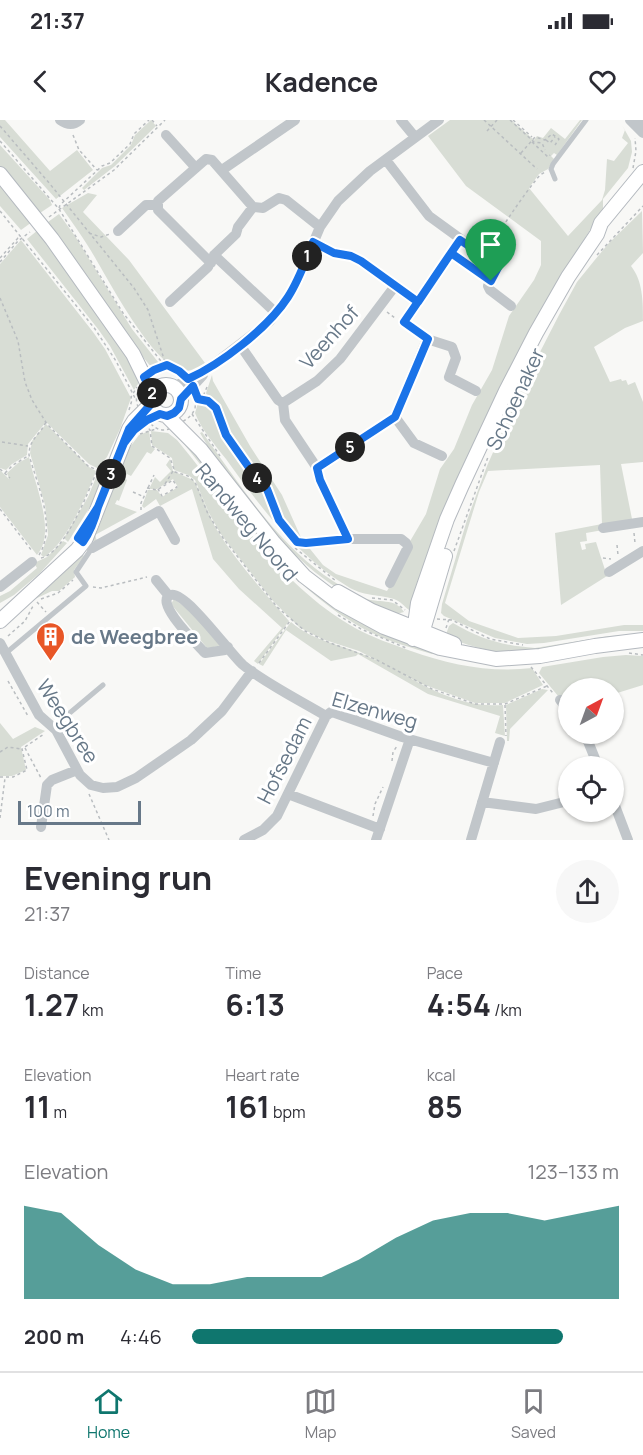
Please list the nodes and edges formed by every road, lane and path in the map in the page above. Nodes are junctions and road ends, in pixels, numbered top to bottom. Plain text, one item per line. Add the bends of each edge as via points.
1 (60, 120) edge
2 (150, 120) edge
3 (165, 120) edge
4 (295, 120) edge
5 (401, 120) edge
6 (439, 120) edge
7 (484, 120) edge
8 (497, 120) edge
9 (511, 120) edge
10 (586, 120) edge
11 (630, 120) edge
12 (76, 122) edge
13 (0, 126) edge
14 (491, 126) junction
15 (162, 131) junction
16 (487, 131) dead end
17 (639, 134) edge
18 (555, 136) junction
19 (415, 137) junction
20 (532, 140) junction
21 (545, 140) junction
22 (0, 141) edge
23 (555, 145) dead end
24 (545, 150) dead end
25 (520, 154) junction
26 (556, 159) junction
27 (386, 160) junction
28 (195, 167) junction
29 (537, 169) dead end
30 (551, 169) junction
31 (222, 170) junction
32 (97, 171) junction
33 (0, 174) edge
34 (642, 174) edge
35 (555, 179) dead end
36 (64, 201) junction
37 (157, 205) junction
38 (643, 206) edge
39 (253, 207) junction
40 (59, 209) junction
41 (0, 211) edge
42 (48, 218) dead end
43 (320, 227) junction
44 (33, 230) dead end
45 (118, 231) joint
46 (88, 232) junction
47 (22, 238) junction
48 (460, 240) junction
49 (313, 242) junction
50 (0, 252) edge
51 (451, 253) junction
52 (484, 254) junction
53 (3, 256) junction
54 (595, 257) dead end
55 (212, 259) junction
56 (0, 260) edge
57 (491, 281) junction
58 (394, 286) junction
59 (0, 298) edge
60 (170, 302) dead end
61 (418, 302) junction
62 (511, 306) dead end
63 (379, 307) junction
64 (276, 313) junction
65 (404, 322) junction
66 (428, 339) junction
67 (240, 345) junction
68 (166, 366) junction
69 (209, 368) junction
70 (147, 374) junction
71 (477, 391) dead end
72 (133, 393) junction
73 (174, 396) junction
74 (198, 399) junction
75 (208, 401) junction
76 (283, 403) junction
77 (192, 414) dead end
78 (395, 417) junction
79 (46, 422) junction
80 (203, 431) junction
81 (198, 434) dead end
82 (2, 442) dead end
83 (29, 446) junction
84 (29, 455) junction
85 (489, 455) dead end
86 (442, 456) dead end
87 (109, 457) dead end
88 (221, 457) dead end
89 (317, 468) junction
90 (0, 469) edge
91 (97, 470) junction
92 (173, 470) dead end
93 (5, 473) junction
94 (154, 475) dead end
95 (10, 478) dead end
96 (165, 485) junction
97 (147, 488) junction
98 (158, 489) junction
99 (133, 492) dead end
100 (143, 497) junction
101 (0, 509) edge
102 (146, 519) junction
103 (638, 523) edge
104 (603, 528) dead end
105 (630, 537) dead end
106 (634, 537) junction
107 (348, 539) junction
108 (175, 540) dead end
109 (84, 542) junction
110 (274, 543) junction
111 (291, 545) dead end
112 (641, 552) edge
113 (453, 554) dead end
114 (603, 558) dead end
115 (615, 558) dead end
116 (35, 561) junction
117 (609, 572) dead end
118 (78, 576) junction
119 (156, 580) joint
120 (390, 583) dead end
121 (340, 584) dead end
122 (86, 586) junction
123 (0, 587) edge
124 (34, 596) junction
125 (169, 596) junction
126 (368, 598) dead end
127 (0, 612) edge
128 (334, 613) dead end
129 (50, 616) junction
130 (0, 621) edge
131 (290, 621) dead end
132 (422, 624) junction
133 (643, 640) edge
134 (2, 641) edge
135 (643, 646) edge
136 (228, 648) junction
137 (619, 648) junction
138 (6, 653) junction
139 (643, 655) edge
140 (525, 659) junction
141 (252, 671) junction
142 (103, 685) dead end
143 (558, 697) edge
144 (505, 704) dead end
145 (326, 716) junction
146 (53, 727) junction
147 (406, 738) junction
148 (500, 742) joint
149 (23, 748) junction
150 (0, 753) edge
151 (494, 763) junction
152 (392, 767) dead end
153 (77, 770) junction
154 (0, 777) edge
155 (5, 777) junction
156 (91, 785) junction
157 (383, 786) dead end
158 (46, 787) junction
159 (288, 794) junction
160 (482, 802) junction
161 (558, 804) edge
162 (0, 818) edge
163 (621, 822) edge
164 (41, 827) dead end
165 (375, 827) junction
166 (109, 840) edge
167 (244, 840) edge
168 (376, 840) edge
169 (471, 840) edge
170 (628, 840) edge

1 - 12 street via 66,124
2 - 15 path
2 - 32 path via 134,134 130,144
3 - 15 path
4 - 31 street
5 - 19 street
6 - 19 street
7 - 14 path
8 - 14 path
9 - 20 path
10 - 26 lane
11 - 17 street
12 - 32 path via 74,139
13 - 36 path
14 - 16 path
14 - 25 path
15 - 28 street
15 - 40 path
17 - 34 path via 633,169
18 - 21 path via 551,134
18 - 21 path via 550,143
18 - 23 path via 559,140
19 - 27 street
20 - 21 path
20 - 24 path via 542,143
20 - 25 path
20 - 26 path
22 - 40 path
25 - 29 path
26 - 30 lane
27 - 43 street via 347,191
27 - 48 street via 429,216
28 - 31 street via 210,158
28 - 37 street
30 - 35 lane
30 - 52 path via 540,175 527,191
31 - 39 street
32 - 36 path
33 - 70 main road, Randweg Noord via 52,239
34 - 132 main road, Schoenaker via 568,277 506,391 474,462
36 - 40 path
36 - 46 path
37 - 45 street via 146,205
37 - 55 street
38 - 54 path
39 - 43 street via 264,208 279,198 286,200
39 - 55 street via 236,234
40 - 42 path
40 - 68 path via 123,313
41 - 47 path
43 - 49 street
44 - 47 path
45 - 46 path via 101,237
46 - 68 path via 148,310
47 - 53 path
47 - 72 path via 95,329
48 - 51 street
48 - 52 street
49 - 58 street via 361,261
49 - 64 street via 298,279
50 - 53 path
51 - 57 path
51 - 61 street
52 - 57 street via 494,256 500,264
53 - 56 path
55 - 60 street
55 - 64 street
57 - 62 street via 490,290
58 - 61 street
58 - 63 street, Veenhof
59 - 79 path via 18,341 25,382
61 - 65 street
63 - 65 path
63 - 76 street, Veenhof via 340,359 317,381
64 - 67 street
65 - 66 street
66 - 71 street via 452,347 456,358 449,377
66 - 78 street
67 - 69 street
67 - 76 street
68 - 70 path
68 - 73 path via 177,373
68 - 73 path via 179,371
69 - 73 street
69 - 75 path via 204,394
70 - 72 path
70 - 73 main road, Randweg Noord
72 - 72 path via 136,403 128,416
73 - 74 path
73 - 74 path
73 - 109 main road via 134,421
73 - 110 main road, Randweg Noord via 201,450
74 - 75 path
75 - 107 path via 218,411 226,435 267,489 279,520 297,542
76 - 89 street via 285,420
77 - 80 path, Randweg Noord
78 - 86 street via 414,443
78 - 89 street
79 - 83 path
79 - 91 path via 88,466
80 - 81 path
80 - 88 path, Randweg Noord
82 - 83 path
83 - 84 path
84 - 93 path
84 - 116 path via 46,520 44,544
85 - 113 path, Schoenaker
87 - 91 path
89 - 107 street
90 - 93 path
91 - 116 path via 66,533 47,557
92 - 96 path
93 - 95 path
94 - 97 path
96 - 98 path
96 - 98 path via 173,480 177,487 162,496
97 - 98 path
97 - 100 path
99 - 100 path
100 - 102 path via 140,508
101 - 116 path
102 - 108 street via 159,511
102 - 109 street
103 - 104 street
103 - 106 path
105 - 106 path
106 - 112 path
107 - 120 street via 401,539 406,543 408,547
109 - 118 lane
109 - 124 main road via 51,573
110 - 132 main road, Randweg Noord via 339,593 396,620
110 - 132 main road, Randweg Noord via 304,576 373,622
111 - 121 path, Randweg Noord
112 - 117 street
114 - 115 path
116 - 123 street
118 - 122 lane
118 - 124 path via 58,593
119 - 122 path via 146,577 101,588
119 - 125 street, Elzenweg
122 - 129 lane
124 - 127 main road
124 - 129 path
124 - 130 main road
124 - 134 path via 25,621
125 - 136 street, Elzenweg via 176,595 199,613
125 - 136 street, Elzenweg via 166,603 170,612 205,653
126 - 132 path via 396,601
128 - 132 path via 384,640
129 - 138 lane
131 - 141 path
132 - 140 path via 449,619
132 - 140 main road, Randweg Noord via 440,648 503,660
133 - 137 main road, Randweg Noord
134 - 138 street, Weegbree
135 - 137 main road, Randweg Noord
136 - 141 street, Elzenweg
137 - 139 path
137 - 140 main road, Randweg Noord
138 - 146 street, Weegbree via 39,715
140 - 143 path
141 - 145 street, Elzenweg
141 - 156 street, Weegbree via 222,711 174,753 117,787
142 - 146 lane
144 - 148 path via 505,740
145 - 147 street, Elzenweg via 335,712
145 - 159 street, Hofsedam
146 - 149 path
146 - 153 street, Weegbree
147 - 151 street, Elzenweg
147 - 152 path via 393,752
147 - 165 street
148 - 151 street
149 - 150 path via 8,747
149 - 155 path via 27,770
149 - 158 path
151 - 160 street
153 - 156 street, Weegbree
153 - 158 street via 52,780
154 - 155 path
155 - 162 path
156 - 166 path, Weegbree via 89,796
157 - 165 path via 375,804
158 - 164 street
159 - 165 street
159 - 167 street, Hofsedam via 270,824
160 - 161 street via 536,809
160 - 169 street
163 - 170 street
165 - 168 street

